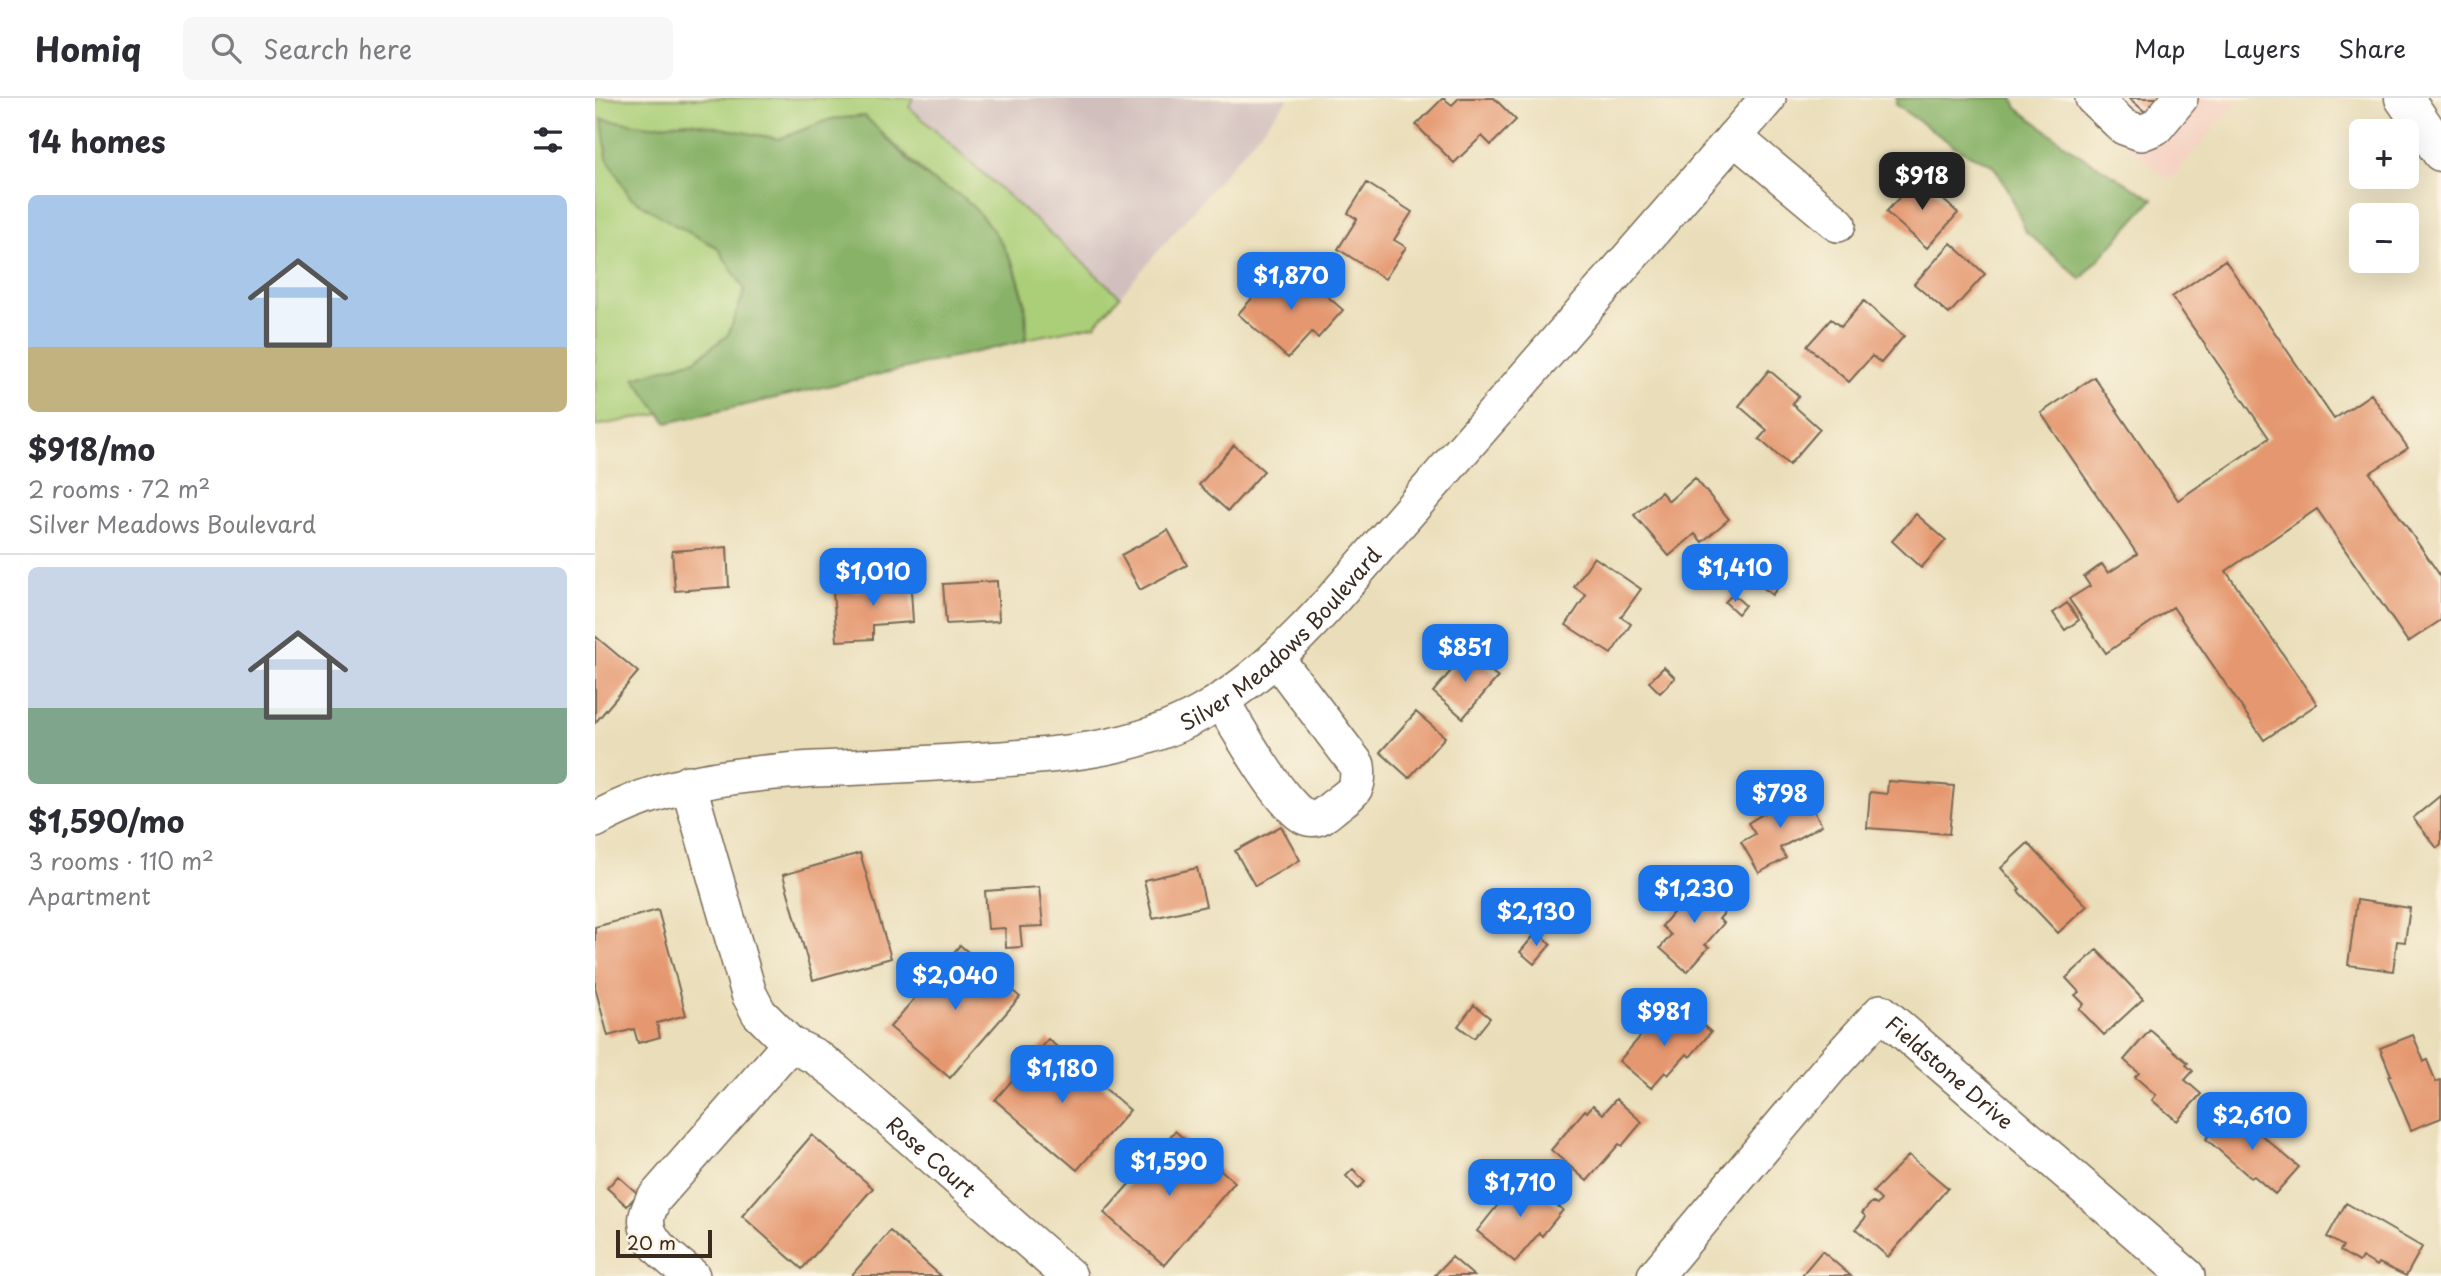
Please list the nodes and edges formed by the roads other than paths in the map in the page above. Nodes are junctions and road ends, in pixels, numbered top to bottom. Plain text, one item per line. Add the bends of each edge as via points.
1 (1768, 98) edge
2 (2093, 98) edge
3 (2180, 98) edge
4 (2404, 98) edge
5 (1734, 137) junction
6 (2441, 152) edge
7 (1838, 224) dead end
8 (1276, 658) junction
9 (1221, 700) junction
10 (688, 783) junction
11 (595, 820) edge
12 (790, 1044) junction
13 (692, 1276) edge
14 (1069, 1276) edge
15 (1655, 1276) edge
16 (2187, 1276) edge

1 - 5 street, Silver Meadows Boulevard
2 - 3 street via 2124,127 2141,133 2155,127
4 - 6 main road
5 - 7 street
5 - 8 street, Silver Meadows Boulevard via 1326,607
8 - 9 street, Silver Meadows Boulevard
8 - 9 street via 1357,765 1355,791 1319,818 1306,818 1294,810
9 - 10 street, Silver Meadows Boulevard via 1165,731 1078,752 736,775
10 - 11 street, Silver Meadows Boulevard
10 - 12 street, Rose Court via 749,994 759,1013
12 - 13 street via 653,1200 646,1218 649,1233
12 - 14 street, Rose Court via 836,1072
15 - 16 street, Fieldstone Drive via 1881,1012

